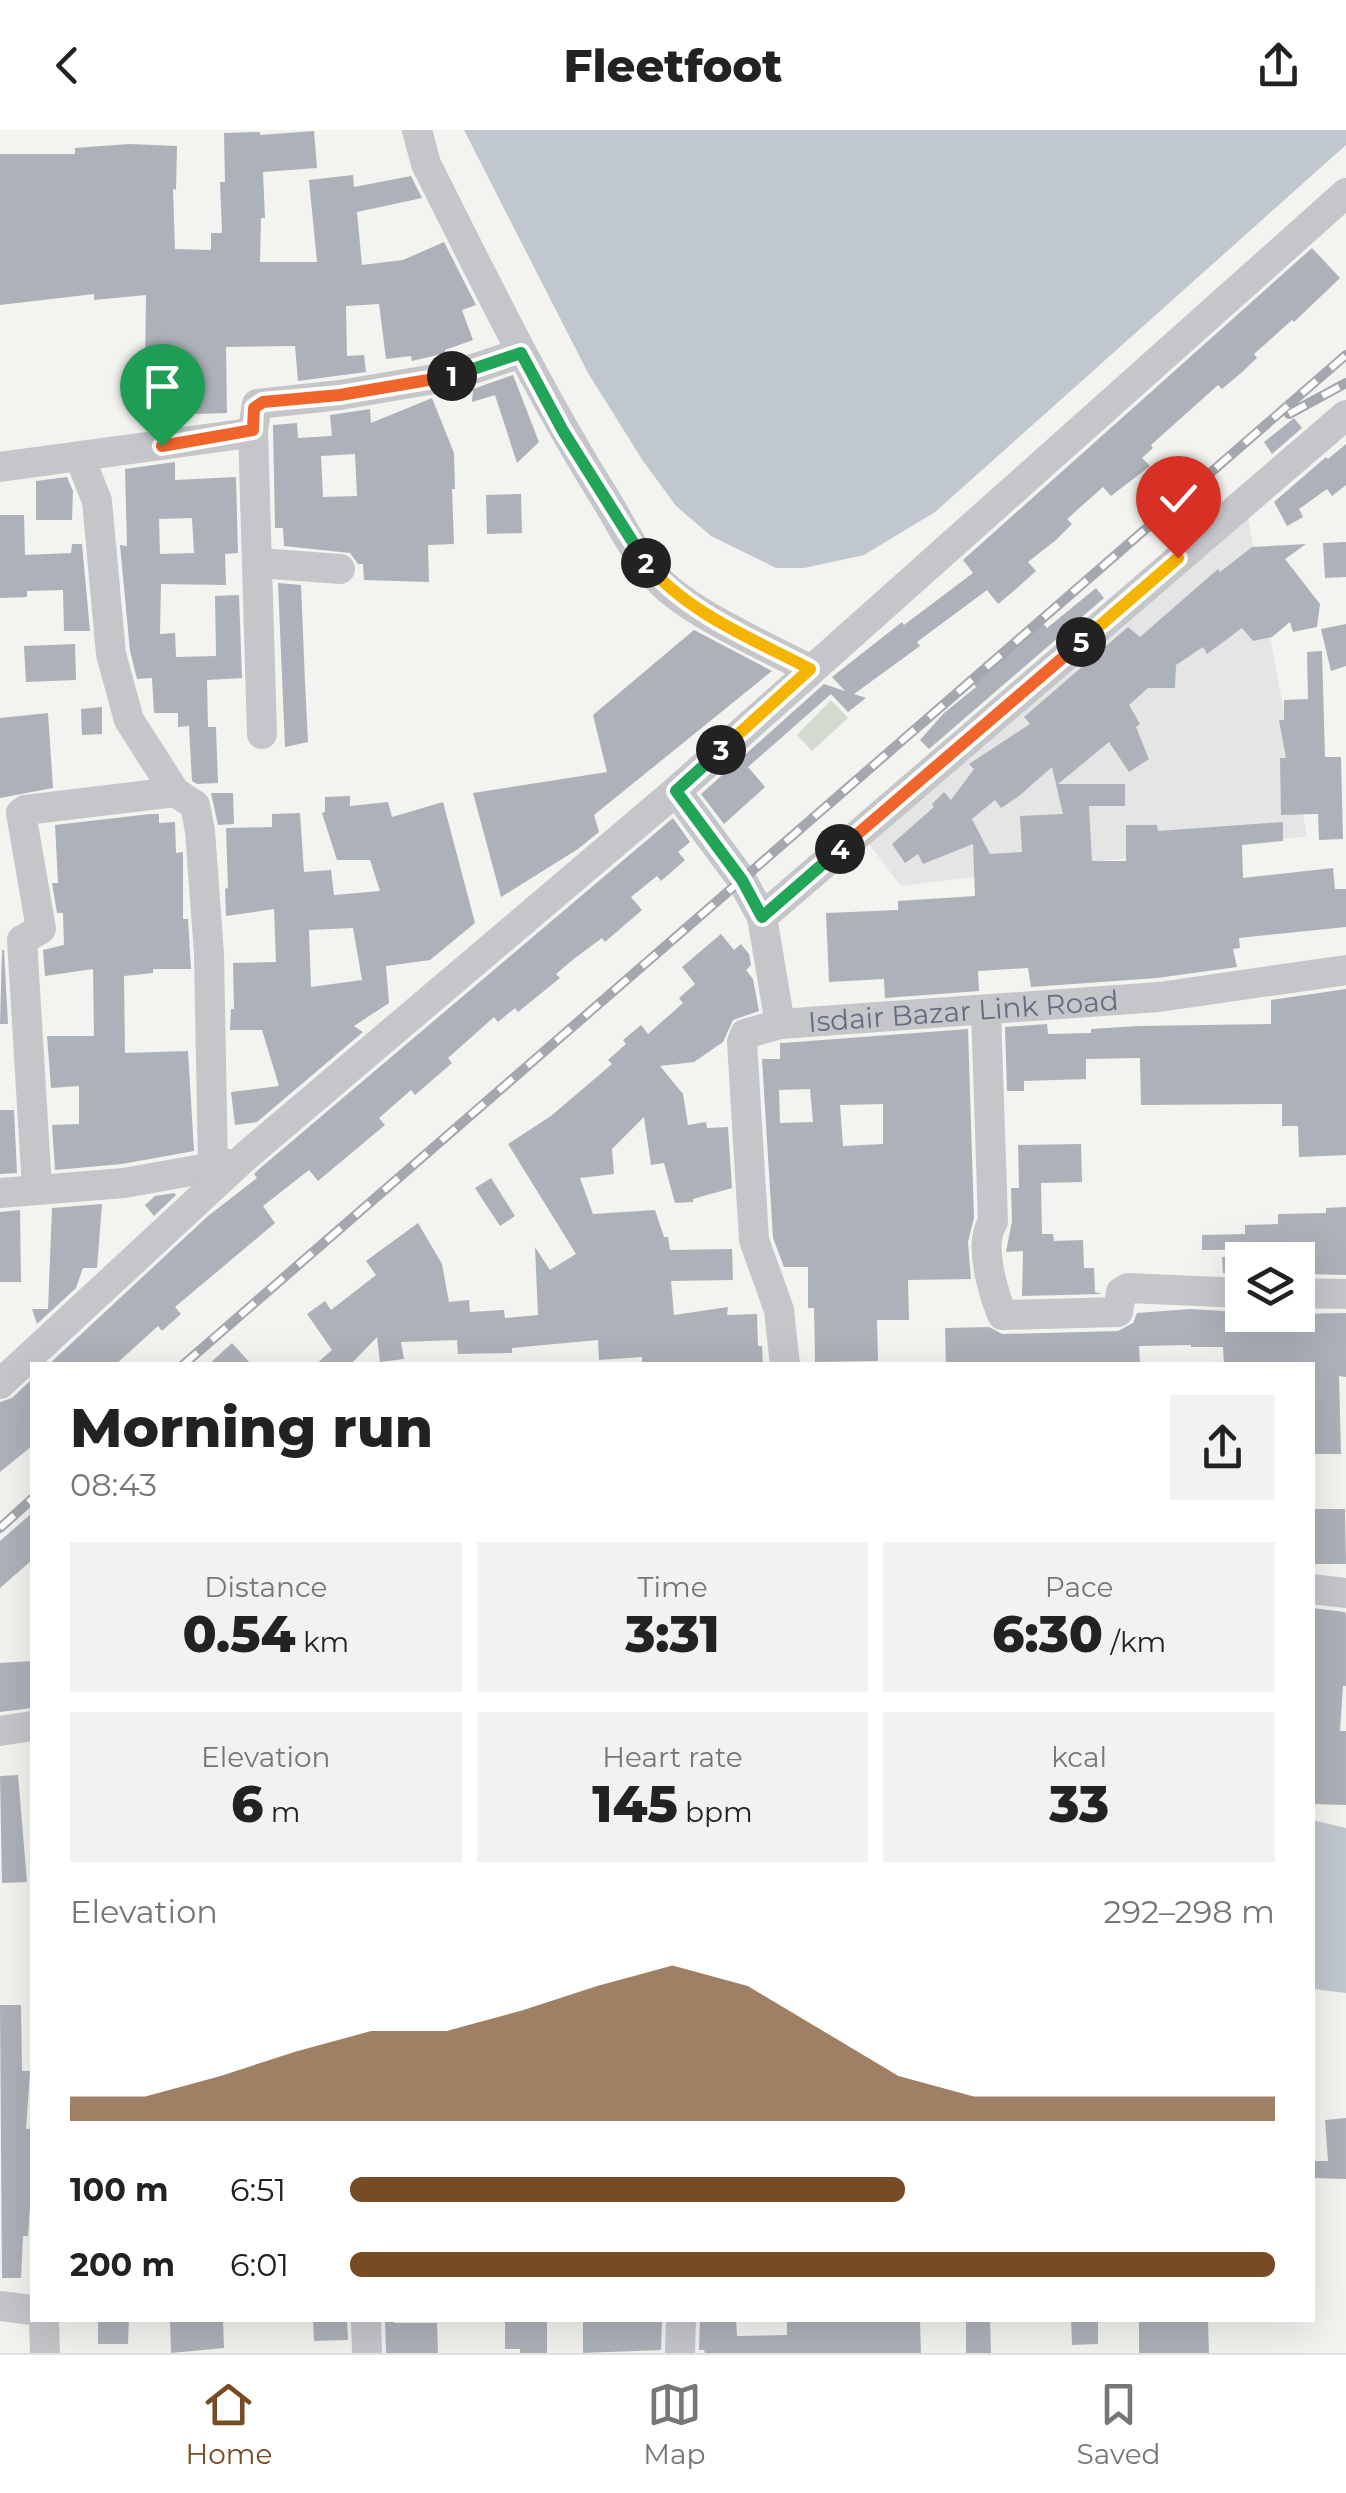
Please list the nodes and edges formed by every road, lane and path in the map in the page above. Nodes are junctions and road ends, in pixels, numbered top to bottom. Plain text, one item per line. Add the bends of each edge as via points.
1 (417, 130) edge
2 (1346, 193) edge
3 (521, 353) junction
4 (1346, 415) edge
5 (253, 430) junction
6 (80, 458) junction
7 (0, 467) edge
8 (259, 563) junction
9 (340, 569) dead end
10 (810, 669) junction
11 (262, 734) dead end
12 (676, 791) junction
13 (175, 792) junction
14 (762, 917) junction
15 (1346, 970) edge
16 (986, 1010) junction
17 (780, 1024) junction
18 (246, 1156) junction
19 (213, 1168) junction
20 (37, 1188) junction
21 (0, 1193) edge
22 (1225, 1293) edge
23 (1315, 1294) edge
24 (1346, 1294) edge
25 (785, 1362) edge
26 (0, 1384) edge
27 (1315, 1589) edge
28 (1346, 1593) edge
29 (30, 1726) edge
30 (0, 1731) edge
31 (0, 2306) edge
32 (30, 2310) edge
33 (44, 2322) edge
34 (366, 2322) edge
35 (681, 2322) edge
36 (45, 2353) edge
37 (367, 2353) edge
38 (680, 2353) edge

1 - 3 street via 426,164
2 - 10 street
3 - 5 street via 452,376 263,402 254,408
3 - 10 street via 563,431 665,586
4 - 14 street
5 - 6 street
5 - 8 street
6 - 7 street
6 - 13 street via 96,501 111,654 129,720
8 - 9 street
8 - 11 street
10 - 12 street
12 - 14 street, Isdair Bazar Link Road
12 - 18 street
13 - 19 street via 196,805 200,831
13 - 20 street via 21,813 41,929 22,940
14 - 17 street, Isdair Bazar Link Road
15 - 16 street, Isdair Bazar Link Road via 1159,997
16 - 17 street, Isdair Bazar Link Road
16 - 22 street via 993,1222 988,1258 1002,1315 1118,1312 1128,1288
17 - 25 street via 745,1034 742,1042 754,1240 779,1310
18 - 19 street
18 - 26 street
19 - 20 street
20 - 21 street
23 - 24 street
27 - 28 street
29 - 30 street
31 - 32 street
33 - 36 street
34 - 37 street
35 - 38 street

